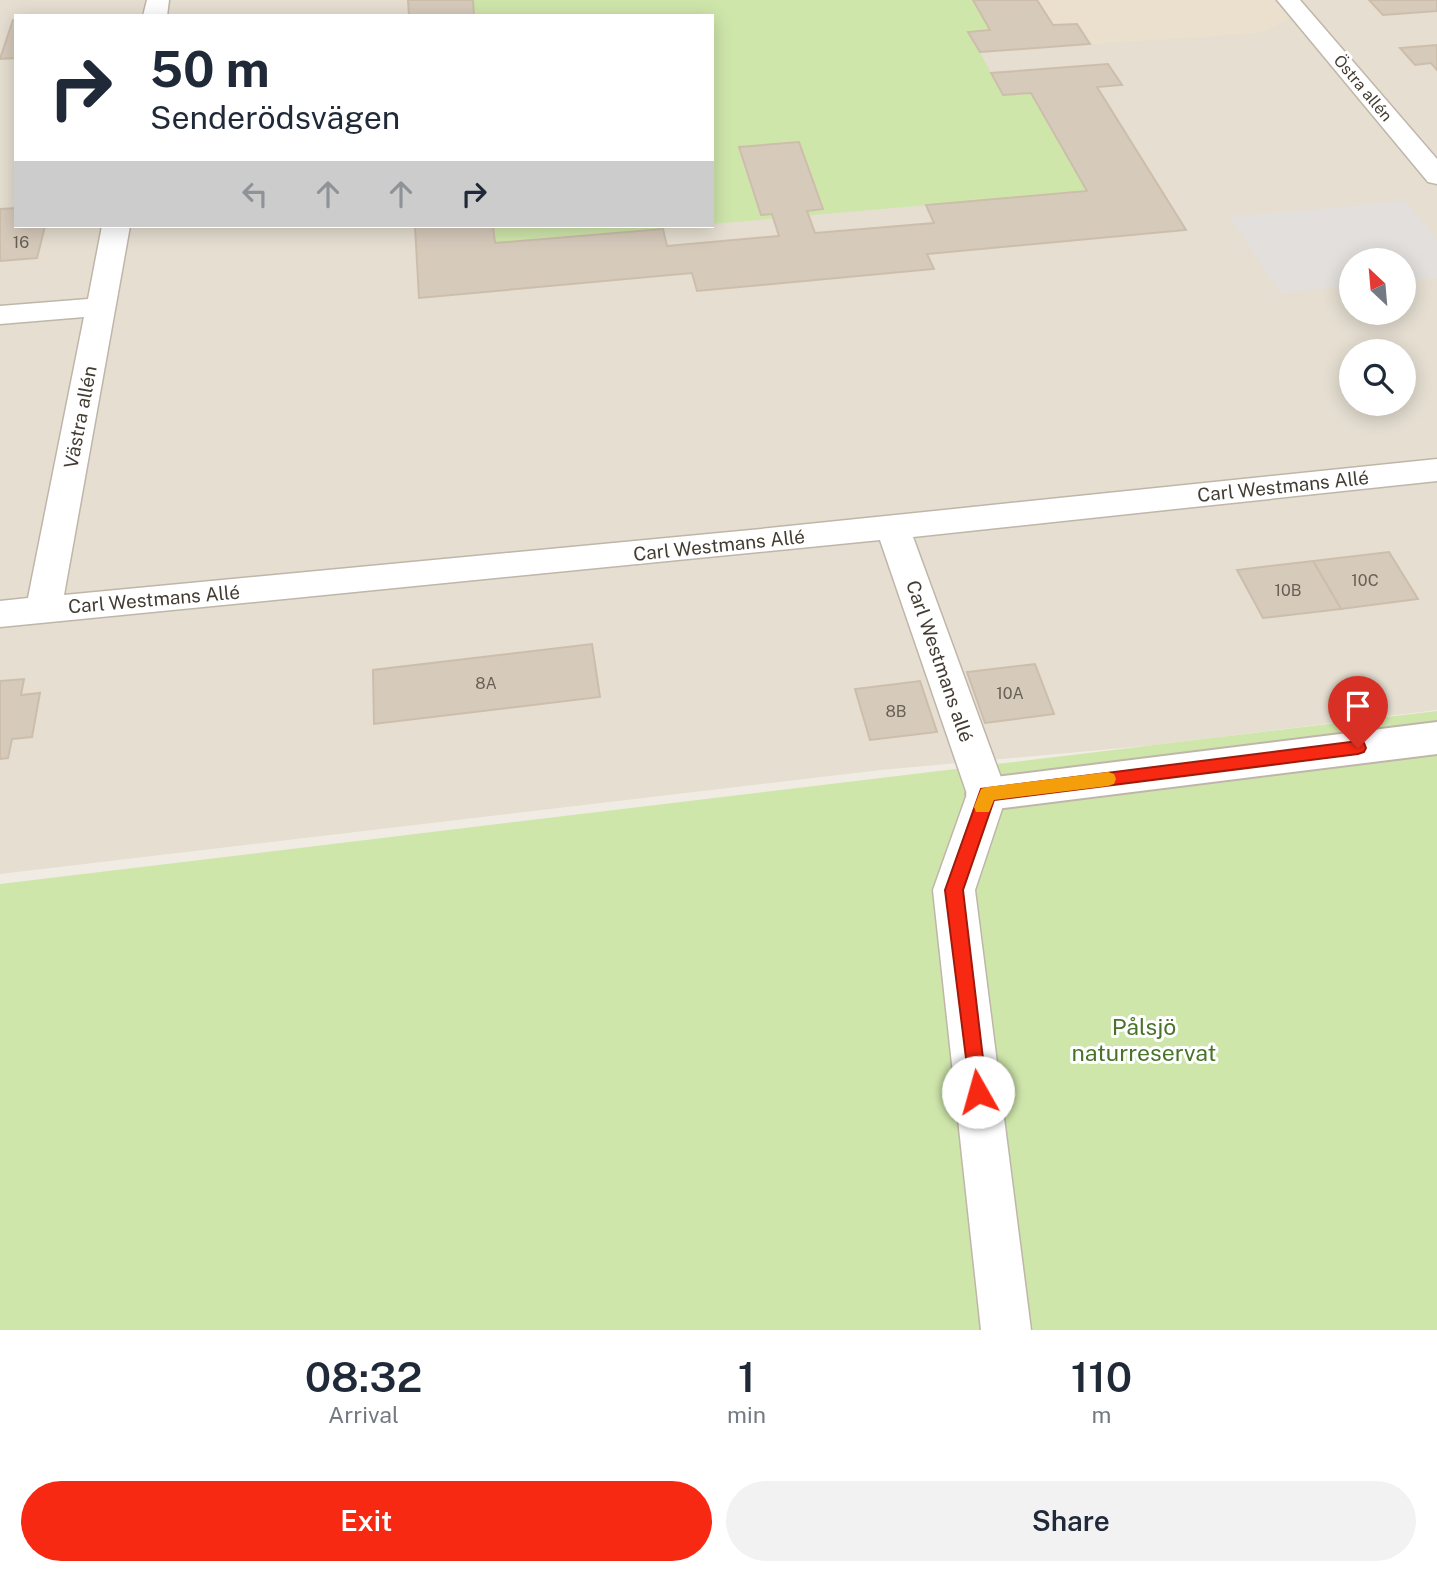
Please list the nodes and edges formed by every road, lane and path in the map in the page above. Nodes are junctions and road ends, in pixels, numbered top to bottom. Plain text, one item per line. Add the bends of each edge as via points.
1 (1288, 0) edge
2 (1437, 176) edge
3 (116, 228) edge
4 (101, 307) junction
5 (0, 316) edge
6 (1437, 470) edge
7 (893, 528) junction
8 (44, 609) junction
9 (0, 614) edge
10 (1437, 738) edge
11 (987, 794) junction
12 (1006, 1330) edge

1 - 2 street, Östra allén
3 - 4 street, Västra allén
4 - 5 street
4 - 8 street, Västra allén
6 - 7 street, Carl Westmans Allé
7 - 8 street, Carl Westmans Allé
7 - 11 street, Carl Westmans allé
8 - 9 street, Carl Westmans Allé
10 - 11 street
11 - 12 street via 954,890

